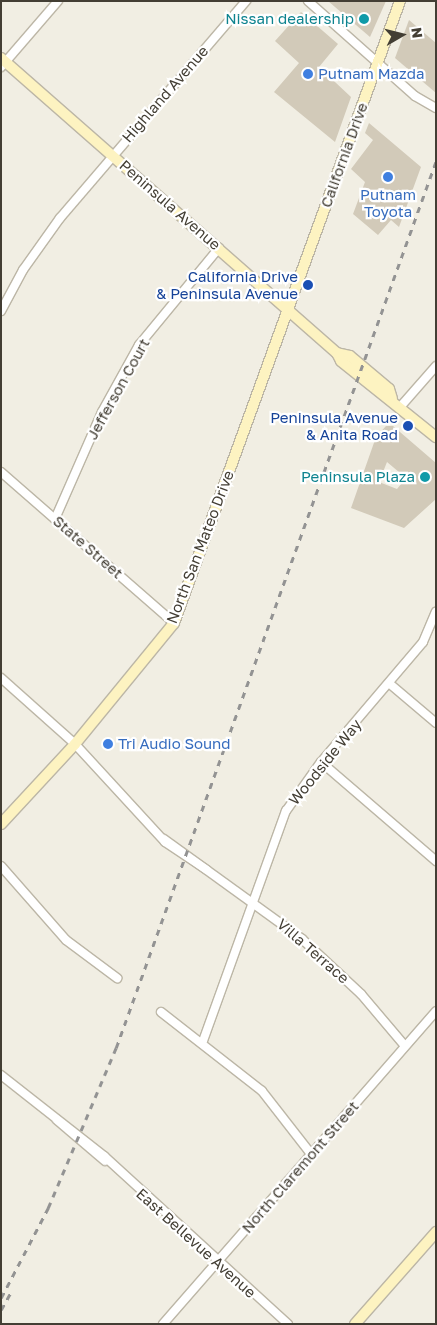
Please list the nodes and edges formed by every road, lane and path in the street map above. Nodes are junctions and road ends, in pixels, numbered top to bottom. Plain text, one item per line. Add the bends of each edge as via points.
1 (58, 1) edge
2 (246, 1) edge
3 (308, 1) edge
4 (400, 1) edge
5 (3, 62) edge
6 (378, 63) junction
7 (433, 107) edge
8 (436, 115) edge
9 (113, 155) junction
10 (219, 248) junction
11 (288, 308) junction
12 (1, 311) edge
13 (436, 366) edge
14 (401, 406) junction
15 (436, 437) edge
16 (1, 472) edge
17 (55, 519) junction
18 (436, 612) edge
19 (174, 623) junction
20 (1, 678) edge
21 (390, 684) junction
22 (436, 723) edge
23 (75, 744) junction
24 (321, 762) junction
25 (1, 824) edge
26 (436, 862) edge
27 (1, 866) edge
28 (253, 900) junction
29 (117, 978) dead end
30 (436, 1011) edge
31 (161, 1012) dead end
32 (203, 1041) junction
33 (405, 1046) junction
34 (1, 1075) edge
35 (312, 1154) junction
36 (436, 1232) edge
37 (217, 1262) junction
38 (163, 1324) edge
39 (288, 1324) edge
40 (355, 1324) edge

1 - 5 street
2 - 9 street, Highland Avenue
3 - 6 street
4 - 6 main road, California Drive
5 - 9 main road, Peninsula Avenue
6 - 7 street
6 - 11 main road, California Drive
7 - 8 street
9 - 10 main road, Peninsula Avenue
9 - 12 street, Highland Avenue via 25,266
10 - 11 main road, Peninsula Avenue
10 - 17 street, Jefferson Court via 139,345 102,412
11 - 14 main road, Peninsula Avenue via 337,352 350,356 389,389 392,399
11 - 19 main road, North San Mateo Drive
13 - 14 street
14 - 15 main road, Peninsula Avenue
16 - 17 street, State Street
17 - 19 street, State Street
18 - 21 street, Woodside Way via 423,642
19 - 23 main road, North San Mateo Drive
20 - 23 street, Villa Terrace
21 - 22 street
21 - 24 street, Woodside Way
23 - 25 main road, North San Mateo Drive
23 - 28 street, Villa Terrace via 164,839
24 - 26 street
24 - 28 street, Woodside Way via 286,811
27 - 29 street via 66,940
28 - 32 street, Woodside Way
28 - 33 street, Villa Terrace via 361,994
30 - 33 street, North Claremont Street
31 - 32 street
32 - 35 street via 262,1091
33 - 35 street, North Claremont Street
34 - 37 street, East Bellevue Avenue via 105,1161
35 - 37 street, North Claremont Street
36 - 40 main road
37 - 38 street, North Claremont Street
37 - 39 street, East Bellevue Avenue

